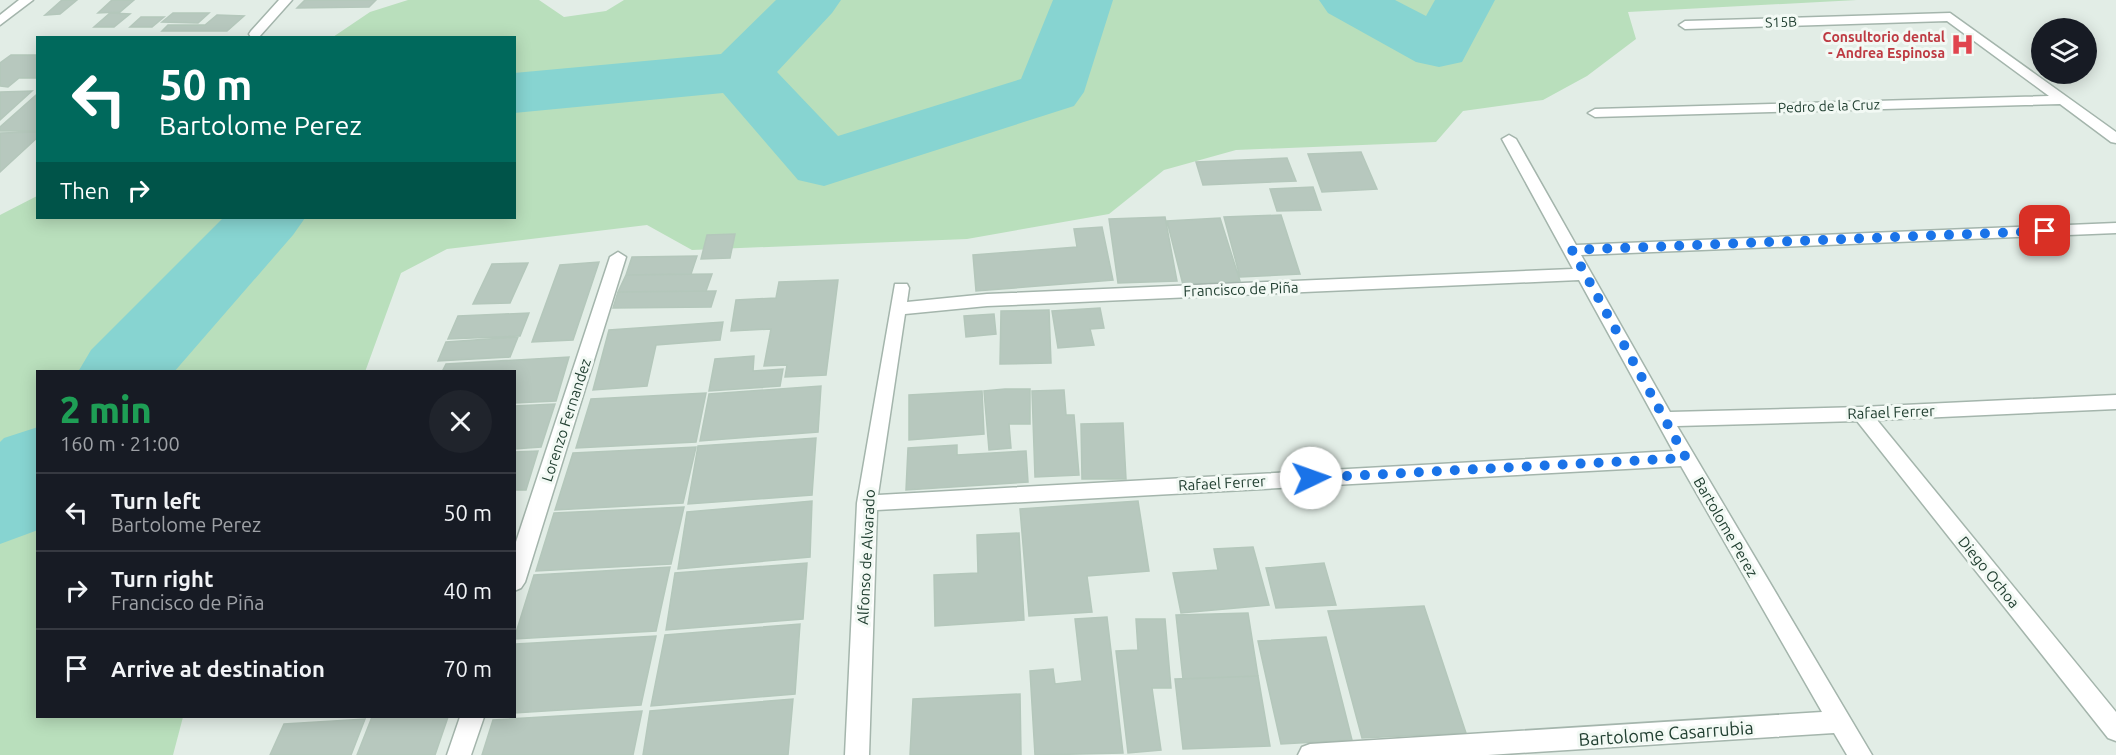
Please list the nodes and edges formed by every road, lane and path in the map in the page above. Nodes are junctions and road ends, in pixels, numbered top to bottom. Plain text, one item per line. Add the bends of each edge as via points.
1 (27, 0) edge
2 (286, 0) edge
3 (0, 21) edge
4 (1684, 25) dead end
5 (255, 34) dead end
6 (2064, 100) junction
7 (1595, 113) dead end
8 (1509, 139) dead end
9 (2116, 140) edge
10 (2116, 228) edge
11 (1572, 250) junction
12 (618, 257) dead end
13 (1586, 274) junction
14 (901, 288) dead end
15 (898, 309) junction
16 (2116, 402) edge
17 (1862, 414) junction
18 (1665, 419) junction
19 (1686, 458) junction
20 (867, 503) junction
21 (516, 576) edge
22 (472, 718) edge
23 (1841, 722) junction
24 (2116, 730) edge
25 (459, 755) edge
26 (857, 755) edge
27 (1310, 755) edge
28 (1860, 755) edge

1 - 3 street
2 - 5 street
4 - 6 street, S15B via 1950,17
6 - 7 street, Pedro de la Cruz
6 - 9 street
8 - 11 street, Bartolome Perez
10 - 11 street
11 - 13 street, Bartolome Perez
12 - 21 street, Lorenzo Fernandez
13 - 15 street, Francisco de Piña via 987,300
13 - 18 street, Bartolome Perez
14 - 15 street, Alfonso de Alvarado
15 - 20 street, Alfonso de Alvarado
16 - 17 street, Rafael Ferrer
17 - 18 street, Rafael Ferrer
17 - 24 street, Diego Ochoa
18 - 19 street, Bartolome Perez
19 - 20 street, Rafael Ferrer
19 - 23 street, Bartolome Perez
20 - 26 street, Alfonso de Alvarado
22 - 25 street
23 - 27 street, Bartolome Casarrubia
23 - 28 street, Bartolome Perez

